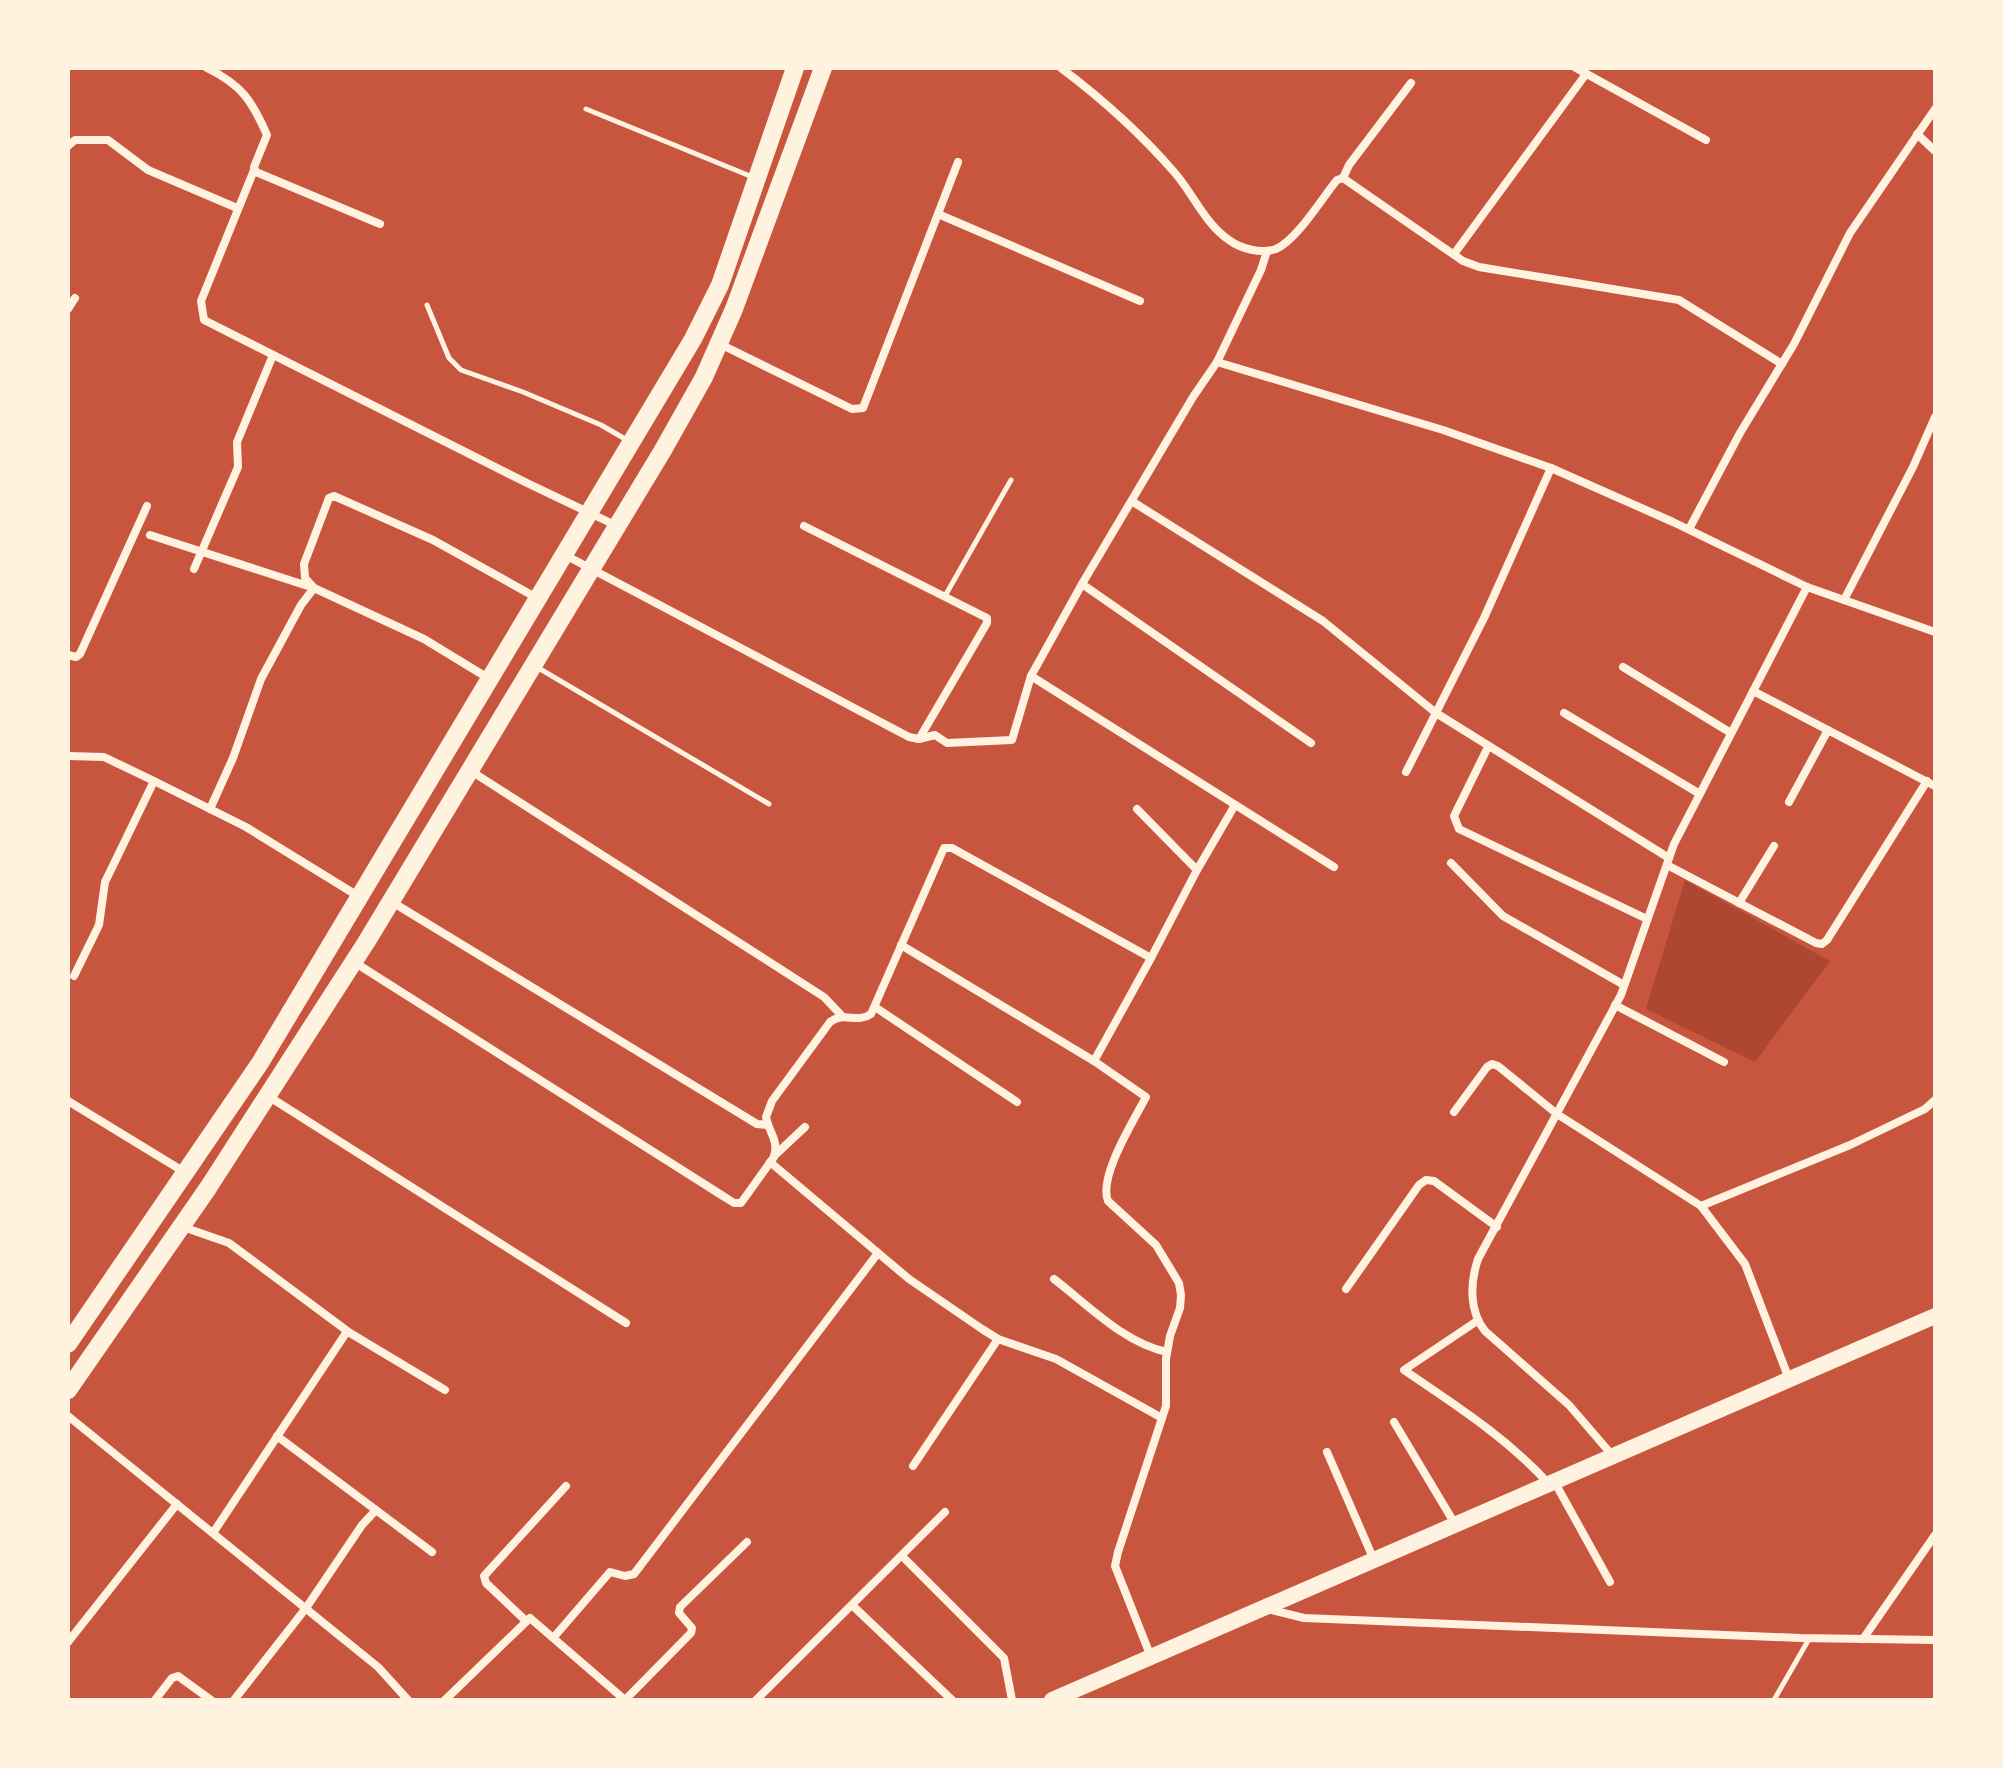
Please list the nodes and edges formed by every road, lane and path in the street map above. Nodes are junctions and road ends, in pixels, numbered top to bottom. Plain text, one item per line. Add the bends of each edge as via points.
1 (207, 68) edge
2 (795, 68) edge
3 (823, 68) edge
4 (1061, 68) edge
5 (1576, 68) edge
6 (1586, 74) junction
7 (1411, 83) dead end
8 (586, 109) dead end
9 (1935, 109) edge
10 (1917, 134) junction
11 (1706, 140) dead end
12 (68, 146) edge
13 (1935, 151) edge
14 (958, 162) dead end
15 (254, 170) junction
16 (756, 178) junction
17 (1343, 178) junction
18 (237, 208) junction
19 (938, 214) junction
20 (380, 224) dead end
21 (1267, 251) junction
22 (1454, 254) junction
23 (75, 298) dead end
24 (1140, 301) dead end
25 (427, 305) dead end
26 (68, 309) edge
27 (719, 343) junction
28 (273, 355) junction
29 (1217, 362) junction
30 (1782, 364) junction
31 (1935, 417) edge
32 (631, 442) junction
33 (1551, 468) junction
34 (1011, 480) dead end
35 (1133, 502) junction
36 (147, 506) dead end
37 (590, 514) junction
38 (615, 525) junction
39 (804, 526) dead end
40 (1689, 529) junction
41 (150, 535) dead end
42 (202, 550) junction
43 (565, 554) junction
44 (194, 569) dead end
45 (590, 569) junction
46 (1082, 584) junction
47 (1807, 587) junction
48 (314, 588) junction
49 (945, 596) junction
50 (537, 598) junction
51 (1844, 600) junction
52 (1935, 632) edge
53 (68, 655) edge
54 (534, 666) junction
55 (1623, 667) dead end
56 (1031, 676) junction
57 (490, 679) junction
58 (1753, 691) junction
59 (1436, 713) junction
60 (1564, 713) dead end
61 (1828, 730) junction
62 (1731, 733) junction
63 (919, 739) junction
64 (1311, 743) dead end
65 (1488, 747) junction
66 (68, 756) edge
67 (471, 771) junction
68 (1406, 772) dead end
69 (154, 781) junction
70 (1931, 783) edge
71 (1700, 794) junction
72 (1789, 802) dead end
73 (769, 804) dead end
74 (1235, 805) junction
75 (210, 809) junction
76 (1137, 809) dead end
77 (1774, 846) dead end
78 (1668, 862) junction
79 (1451, 863) dead end
80 (1334, 867) dead end
81 (1197, 870) junction
82 (359, 897) junction
83 (392, 902) junction
84 (1739, 903) junction
85 (1647, 919) junction
86 (901, 945) junction
87 (1151, 958) junction
88 (354, 962) junction
89 (74, 976) dead end
90 (1624, 985) junction
91 (1615, 1005) junction
92 (875, 1007) junction
93 (842, 1016) junction
94 (1094, 1061) junction
95 (1724, 1062) dead end
96 (267, 1096) junction
97 (68, 1101) edge
98 (1017, 1102) dead end
99 (1934, 1105) edge
100 (1454, 1112) dead end
101 (1557, 1114) junction
102 (768, 1125) junction
103 (805, 1127) dead end
104 (772, 1159) junction
105 (186, 1174) junction
106 (1701, 1206) junction
107 (181, 1226) junction
108 (1497, 1227) junction
109 (878, 1253) junction
110 (1054, 1279) dead end
111 (1346, 1289) dead end
112 (1935, 1316) edge
113 (1477, 1321) junction
114 (626, 1323) dead end
115 (350, 1333) junction
116 (998, 1339) junction
117 (68, 1344) edge
118 (1167, 1352) junction
119 (1789, 1379) junction
120 (68, 1390) edge
121 (445, 1390) dead end
122 (68, 1416) edge
123 (1162, 1418) junction
124 (1394, 1422) dead end
125 (277, 1436) junction
126 (1327, 1452) dead end
127 (1613, 1456) junction
128 (913, 1466) dead end
129 (1551, 1483) junction
130 (566, 1486) dead end
131 (177, 1504) junction
132 (376, 1510) junction
133 (945, 1512) dead end
134 (1455, 1525) junction
135 (213, 1533) junction
136 (1935, 1535) edge
137 (747, 1542) dead end
138 (432, 1552) dead end
139 (902, 1556) junction
140 (1374, 1560) junction
141 (1610, 1582) dead end
142 (853, 1606) junction
143 (306, 1608) junction
144 (1262, 1608) junction
145 (526, 1621) junction
146 (554, 1637) junction
147 (1809, 1638) junction
148 (1863, 1639) junction
149 (1935, 1640) edge
150 (68, 1642) edge
151 (1151, 1657) junction
152 (155, 1700) edge
153 (211, 1700) edge
154 (234, 1700) edge
155 (408, 1700) edge
156 (445, 1700) edge
157 (625, 1700) edge
158 (756, 1700) edge
159 (952, 1700) edge
160 (1012, 1700) edge
161 (1052, 1700) edge
162 (1774, 1700) edge

1 - 15 street via 228,78 252,101 267,135
2 - 16 main road
3 - 27 main road
4 - 21 street via 1175,173 1229,241
5 - 6 street
6 - 11 street
6 - 22 street
7 - 17 street
8 - 16 lane
9 - 10 street
10 - 13 street
10 - 30 street via 1850,233
12 - 18 street via 75,140 108,140 148,170
14 - 19 street
15 - 18 street
15 - 20 street
16 - 32 main road via 720,285
17 - 21 street via 1288,242
17 - 22 street
18 - 28 street via 201,310 204,320
19 - 24 street
19 - 27 street via 863,408 847,407
21 - 29 street
22 - 30 street via 1479,267 1679,300
23 - 26 street
25 - 32 lane via 449,358 461,370
27 - 38 main road via 663,450
28 - 37 street
28 - 42 street via 237,442 238,467
29 - 33 street
29 - 35 street
30 - 40 street
31 - 51 street
32 - 37 main road
33 - 40 street
33 - 59 street
34 - 49 lane
35 - 46 street
35 - 59 street via 1323,621
36 - 53 street via 80,654
37 - 38 street
37 - 43 main road
38 - 45 main road
39 - 49 street
40 - 47 street
41 - 42 street
42 - 44 street
42 - 48 street
43 - 45 street
43 - 50 main road
45 - 54 main road
45 - 63 street
46 - 56 street
46 - 64 street
47 - 51 street
47 - 58 street
48 - 50 street via 305,578 304,564 334,496 433,540
48 - 57 street via 424,639
48 - 75 street via 261,679
49 - 63 street via 988,621
50 - 57 main road
51 - 52 street
54 - 67 main road
54 - 73 lane
55 - 62 street
56 - 63 street via 1012,740 947,743 935,735
56 - 74 street
57 - 82 main road
58 - 61 street
58 - 62 street
59 - 65 street
59 - 68 street
60 - 71 street
61 - 70 street
61 - 72 street
62 - 71 street
65 - 78 street
65 - 85 street via 1454,816 1459,829
66 - 69 street via 104,757
67 - 83 main road
67 - 93 street via 824,997
69 - 75 street
69 - 89 street via 105,882 99,925
70 - 84 street via 1822,944
71 - 78 street
74 - 80 street
74 - 81 street
75 - 82 street
76 - 81 street
77 - 84 street
78 - 84 street
78 - 85 street
79 - 90 street via 1503,916
81 - 87 street
82 - 105 main road
83 - 88 main road
83 - 102 street via 757,1124
85 - 90 street
86 - 87 street via 947,847
86 - 92 street
86 - 94 street
87 - 94 street
88 - 96 main road
88 - 104 street via 734,1203 741,1203
90 - 91 street
91 - 95 street
91 - 101 street
92 - 93 street via 859,1019
92 - 98 street
93 - 102 street via 830,1022 772,1101
94 - 118 street via 1146,1097 1105,1191 1108,1201 1156,1245 1179,1283 1180,1308
96 - 107 main road
96 - 114 street
97 - 105 street
99 - 106 street
100 - 101 street via 1492,1064
101 - 106 street
101 - 108 street
102 - 104 street via 777,1141
103 - 104 street
104 - 109 street
105 - 117 main road
106 - 119 street via 1745,1264
107 - 115 street via 229,1243
107 - 120 main road
108 - 111 street via 1426,1180
108 - 113 street via 1474,1272
109 - 116 street
109 - 146 street via 634,1574 610,1572
110 - 118 street via 1126,1334
112 - 119 main road
113 - 127 street via 1569,1405
113 - 129 street via 1404,1370 1484,1424
115 - 121 street
115 - 125 street via 342,1337
116 - 123 street via 1056,1359
116 - 128 street
118 - 123 street
119 - 127 main road
122 - 131 street
123 - 151 street via 1115,1566
124 - 134 street
125 - 132 street
125 - 135 street
126 - 140 street
127 - 129 main road
129 - 134 main road
129 - 141 street
130 - 145 street via 484,1576
131 - 135 street
131 - 150 street
132 - 138 street
132 - 143 street
133 - 139 street
134 - 140 main road
135 - 143 street
136 - 148 street
137 - 157 street via 680,1607 691,1633
139 - 142 street
139 - 160 street via 1004,1658
140 - 144 main road
142 - 158 street
142 - 159 street
143 - 154 street
143 - 155 street via 378,1667
144 - 147 street via 1304,1618
144 - 151 main road
145 - 146 street via 535,1620
145 - 156 street
146 - 157 street
147 - 148 street
147 - 162 lane
148 - 149 street
151 - 161 main road
152 - 153 street via 178,1676

